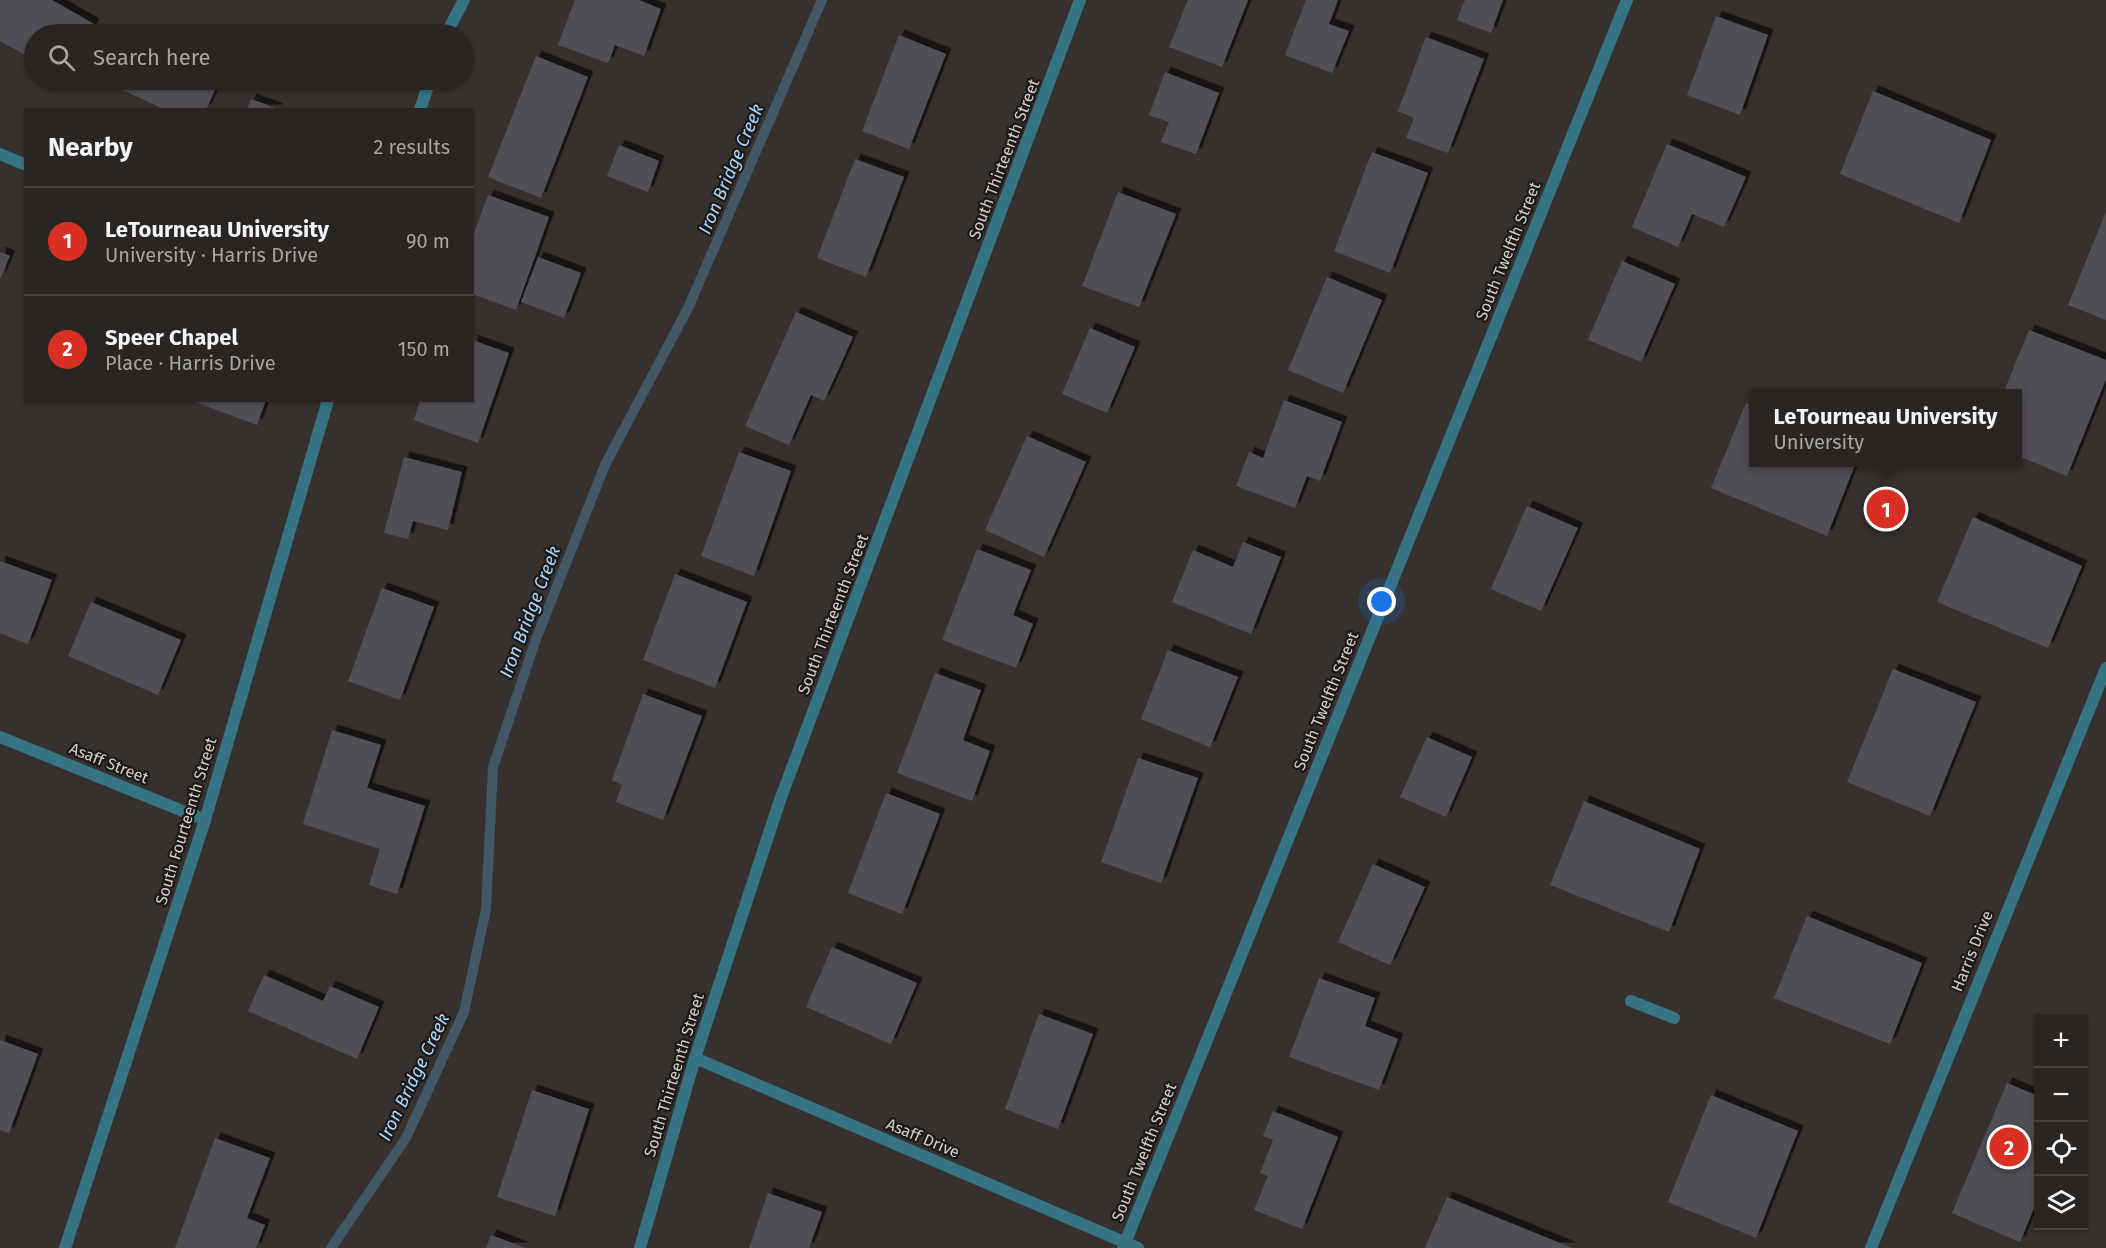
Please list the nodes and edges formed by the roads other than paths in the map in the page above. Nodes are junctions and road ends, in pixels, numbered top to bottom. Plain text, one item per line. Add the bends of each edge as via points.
1 (464, 0) edge
2 (1080, 0) edge
3 (1627, 0) edge
4 (451, 24) edge
5 (427, 90) edge
6 (421, 108) edge
7 (0, 154) edge
8 (24, 164) edge
9 (327, 402) edge
10 (2106, 668) edge
11 (0, 737) edge
12 (205, 820) junction
13 (1631, 1001) dead end
14 (1674, 1018) dead end
15 (695, 1058) junction
16 (1124, 1245) edge
17 (64, 1248) edge
18 (639, 1248) edge
19 (1138, 1248) edge
20 (1870, 1248) edge

1 - 4 street
2 - 15 street, South Thirteenth Street via 780,800
3 - 16 street, South Twelfth Street
5 - 6 street
7 - 8 street
9 - 12 street, South Fourteenth Street
10 - 20 street, Harris Drive
11 - 12 street, Asaff Street
12 - 17 street, South Fourteenth Street
13 - 14 street
15 - 16 street, Asaff Drive
15 - 18 street, South Thirteenth Street
16 - 19 street, Asaff Drive

